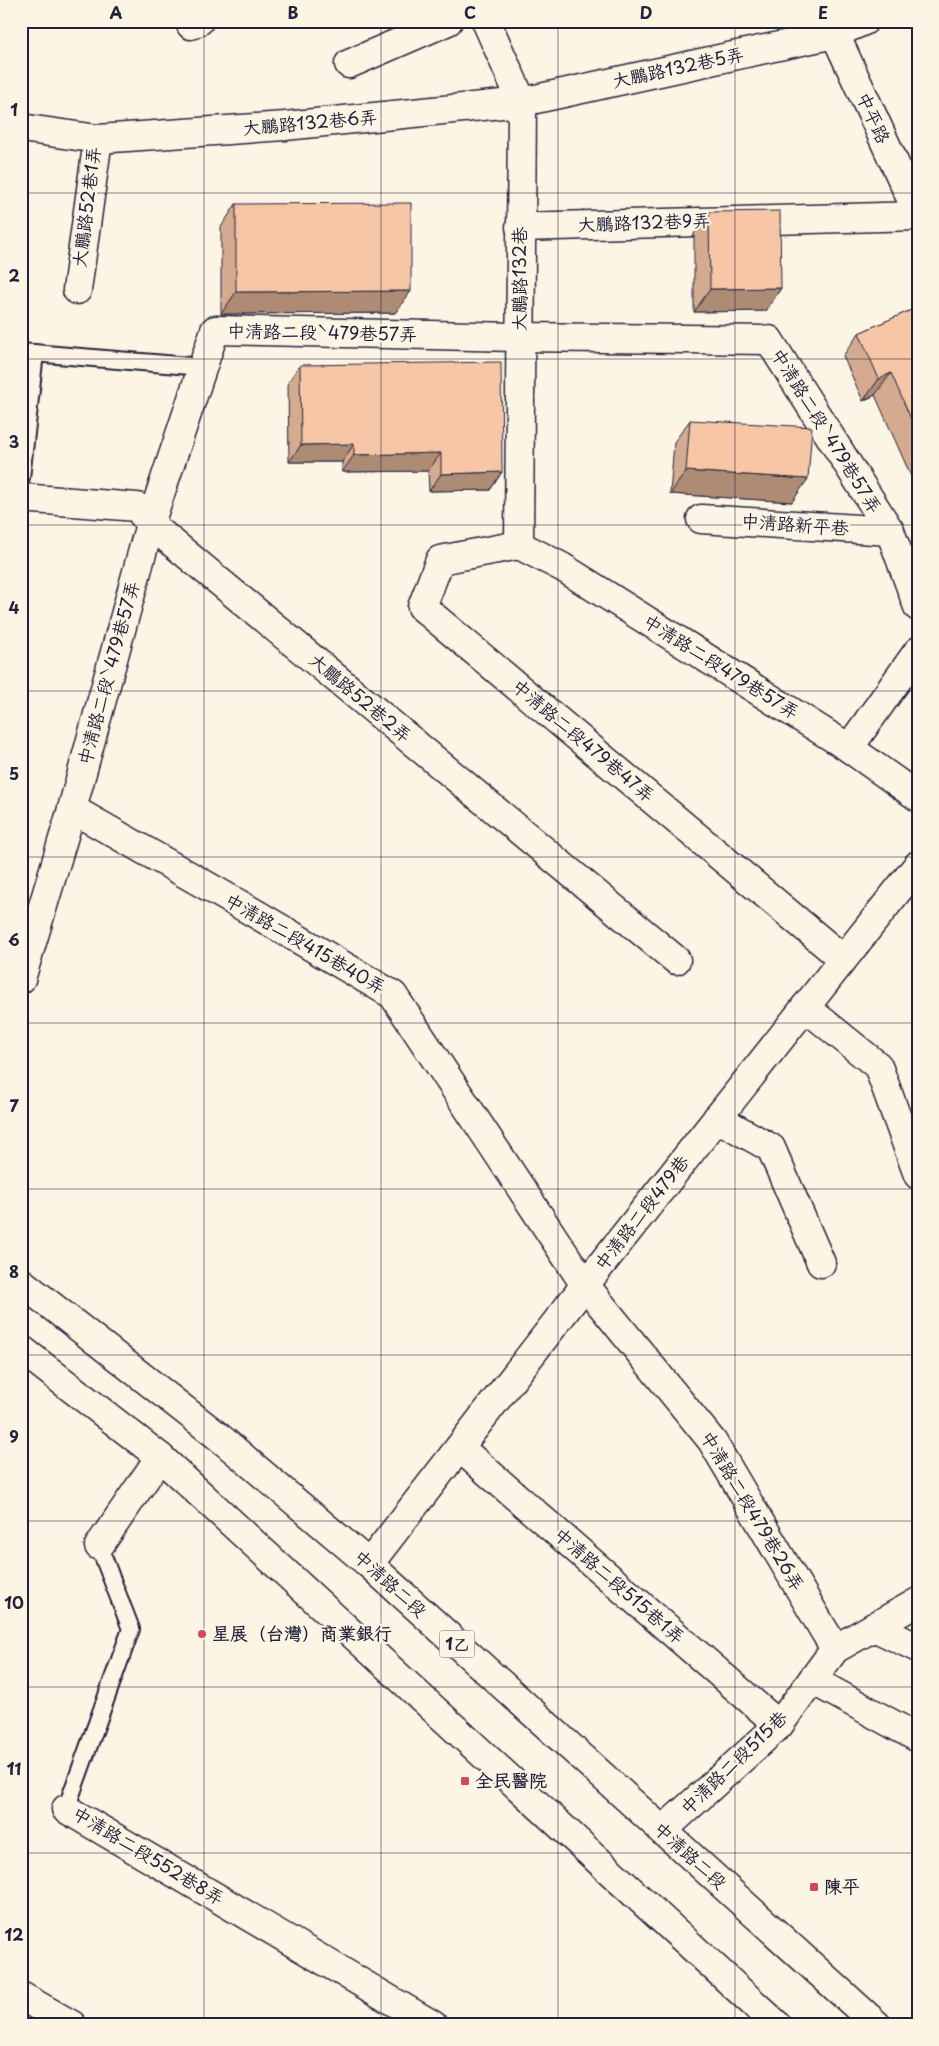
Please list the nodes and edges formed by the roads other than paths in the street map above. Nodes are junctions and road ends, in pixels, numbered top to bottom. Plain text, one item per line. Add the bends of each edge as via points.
1 (448, 21) edge
2 (486, 21) edge
3 (864, 21) edge
4 (832, 28) edge
5 (350, 64) dead end
6 (522, 102) junction
7 (21, 128) edge
8 (98, 138) junction
9 (918, 215) edge
10 (520, 227) junction
11 (76, 290) dead end
12 (520, 337) junction
13 (28, 353) edge
14 (202, 368) junction
15 (21, 478) edge
16 (21, 498) edge
17 (701, 519) dead end
18 (150, 524) junction
19 (890, 531) junction
20 (519, 545) junction
21 (918, 607) edge
22 (918, 651) edge
23 (849, 748) junction
24 (918, 797) edge
25 (72, 809) junction
26 (916, 872) edge
27 (843, 959) junction
28 (676, 960) dead end
29 (21, 979) edge
30 (805, 1007) junction
31 (717, 1118) junction
32 (918, 1175) edge
33 (821, 1263) dead end
34 (21, 1282) edge
35 (585, 1285) junction
36 (21, 1349) edge
37 (460, 1448) junction
38 (160, 1457) junction
39 (98, 1546) joint
40 (369, 1564) junction
41 (918, 1602) edge
42 (874, 1627) junction
43 (918, 1648) edge
44 (835, 1649) junction
45 (812, 1680) junction
46 (779, 1725) junction
47 (918, 1738) edge
48 (66, 1809) joint
49 (662, 1831) junction
50 (21, 1996) edge
51 (72, 2025) edge
52 (433, 2025) edge
53 (778, 2025) edge
54 (877, 2025) edge

1 - 5 street
2 - 6 street, 大鵬路132巷
3 - 4 street, 大鵬路132巷5弄
4 - 6 street, 大鵬路132巷5弄
4 - 9 street, 中平路
6 - 8 street, 大鵬路132巷6弄 via 285,126
6 - 10 street, 大鵬路132巷
7 - 8 street, 大鵬路52巷1弄
8 - 11 street, 大鵬路52巷1弄
9 - 10 street, 大鵬路132巷9弄
10 - 12 street, 大鵬路132巷
12 - 14 street, 中清路二段ˋ479巷57弄 via 215,330
12 - 19 street, 中清路二段ˋ479巷57弄 via 769,340
12 - 20 street, 大鵬路132巷
13 - 14 lane
13 - 15 lane
14 - 18 street, 中清路二段ˋ479巷57弄
16 - 18 street, 大鵬路52巷2弄 via 136,507
17 - 19 street, 中清路新平巷
18 - 25 street, 中清路二段ˋ479巷57弄
18 - 28 street, 大鵬路52巷2弄
19 - 21 street, 中清路二段ˋ479巷57弄
20 - 23 street, 中清路二段479巷57弄 via 562,566
20 - 27 street, 中清路二段479巷47弄 via 440,560 422,607
22 - 23 street
23 - 24 street, 中清路二段479巷57弄
25 - 29 street, 中清路二段ˋ479巷57弄
25 - 35 street, 中清路二段415巷40弄 via 393,995
26 - 27 street, 中清路二段479巷
27 - 30 street, 中清路二段479巷
30 - 31 street, 中清路二段479巷
30 - 32 street via 878,1066
31 - 33 street via 771,1148
31 - 35 street, 中清路二段479巷
34 - 40 street, 中清路二段 / 1乙 via 219,1437
35 - 37 street, 中清路二段479巷
35 - 44 street, 中清路二段479巷26弄 via 712,1441
36 - 38 street
37 - 40 street, 中清路二段479巷
37 - 46 street, 中清路二段515巷1弄
38 - 39 street, 中清路二段552巷8弄
38 - 53 street
39 - 48 lane, 中清路二段552巷8弄 via 132,1629
40 - 49 street, 中清路二段 / 1乙
41 - 42 street, 中清路二段515巷
42 - 43 street
42 - 44 street, 中清路二段515巷
44 - 45 street, 中清路二段515巷
45 - 46 street, 中清路二段515巷
45 - 47 street
46 - 49 street, 中清路二段515巷
48 - 52 street, 中清路二段552巷8弄
49 - 54 street, 中清路二段 / 1乙
50 - 51 street

